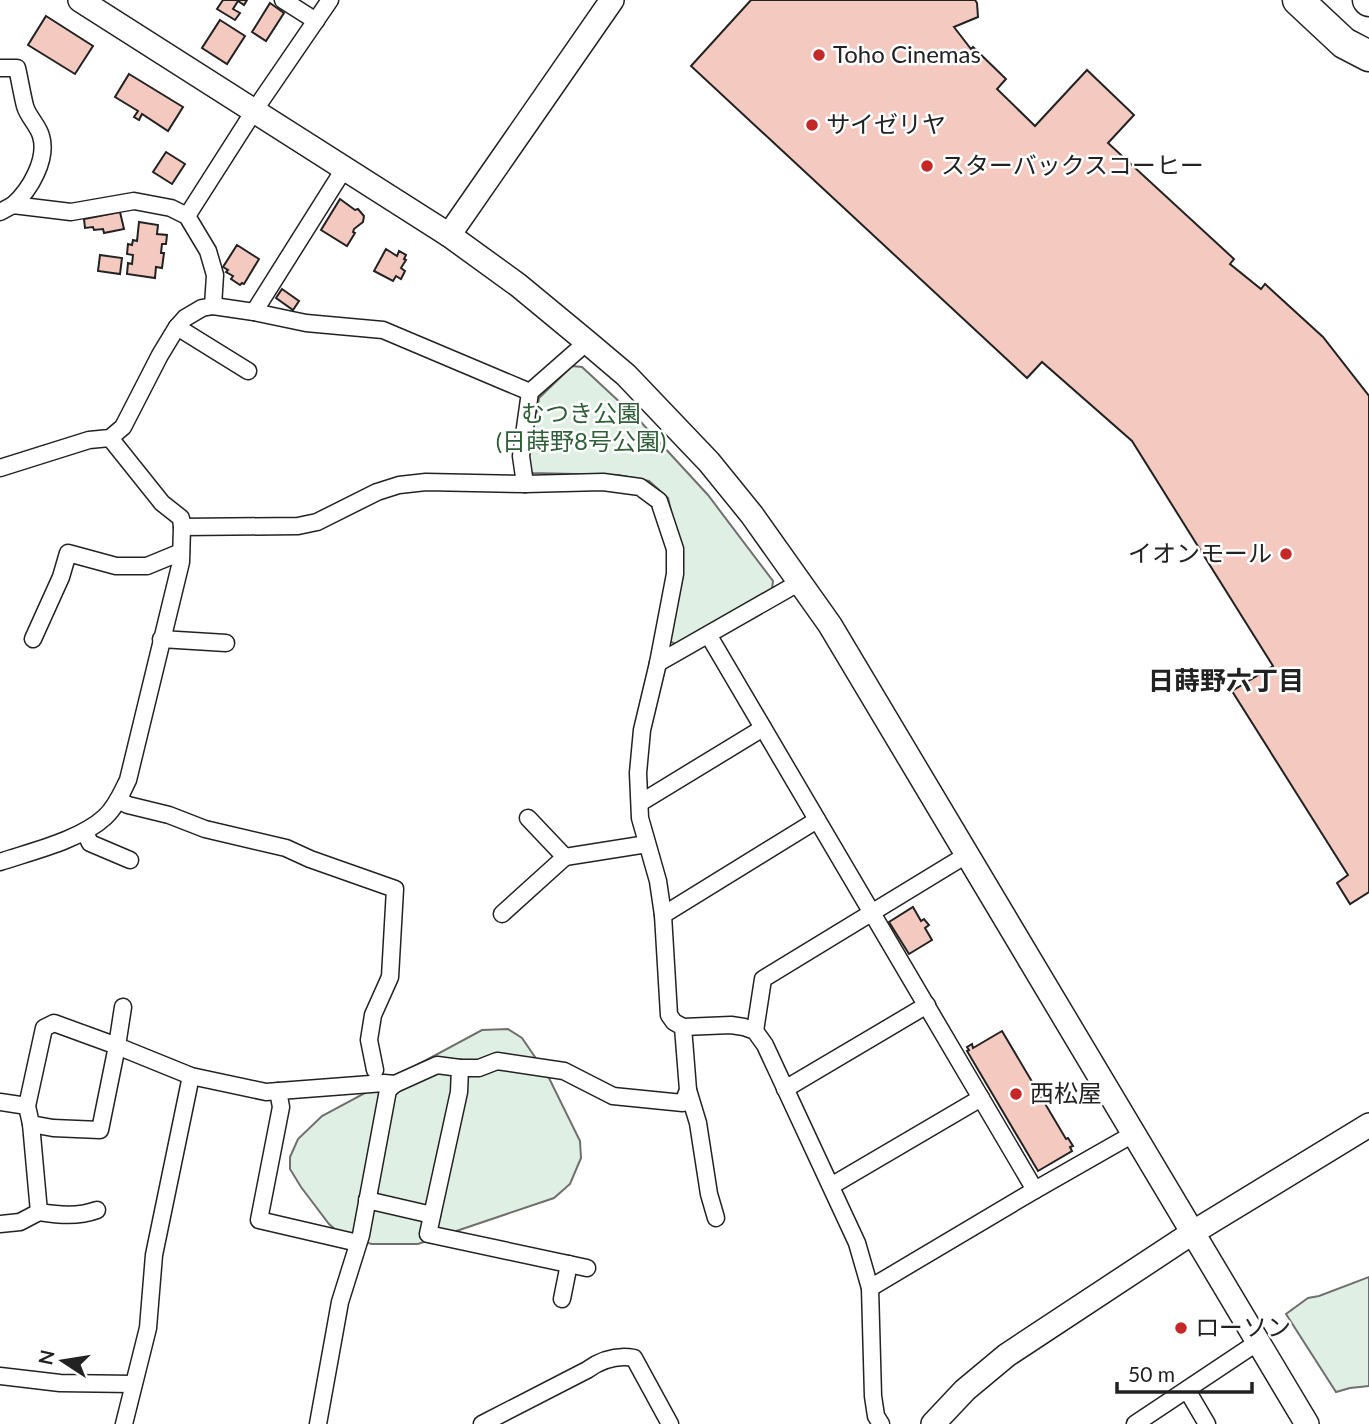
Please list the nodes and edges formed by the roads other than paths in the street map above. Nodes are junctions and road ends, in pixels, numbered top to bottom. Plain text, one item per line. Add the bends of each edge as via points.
1 (80, 0) edge
2 (283, 0) edge
3 (330, 0) edge
4 (612, 0) edge
5 (1298, 0) edge
6 (1324, 0) edge
7 (316, 21) junction
8 (1369, 45) edge
9 (1369, 55) edge
10 (0, 68) edge
11 (254, 111) junction
12 (344, 169) junction
13 (7, 209) edge
14 (187, 216) junction
15 (449, 235) junction
16 (213, 306) junction
17 (254, 312) junction
18 (177, 327) junction
19 (587, 342) junction
20 (248, 371) dead end
21 (530, 392) junction
22 (110, 438) junction
23 (0, 468) edge
24 (525, 484) junction
25 (182, 527) junction
26 (181, 552) junction
27 (800, 582) junction
28 (709, 636) junction
29 (33, 639) dead end
30 (161, 639) junction
31 (226, 643) dead end
32 (658, 663) junction
33 (763, 728) junction
34 (118, 800) junction
35 (640, 803) junction
36 (528, 818) dead end
37 (817, 820) junction
38 (85, 832) junction
39 (647, 844) junction
40 (968, 854) junction
41 (565, 857) junction
42 (130, 860) dead end
43 (0, 862) edge
44 (872, 913) junction
45 (502, 915) dead end
46 (663, 915) junction
47 (927, 1005) junction
48 (123, 1007) dead end
49 (683, 1027) junction
50 (755, 1031) junction
51 (117, 1046) junction
52 (460, 1068) junction
53 (375, 1070) dead end
54 (191, 1076) junction
55 (396, 1084) junction
56 (785, 1089) junction
57 (688, 1090) junction
58 (278, 1091) junction
59 (981, 1098) junction
60 (0, 1102) edge
61 (27, 1106) junction
62 (1369, 1112) edge
63 (31, 1124) junction
64 (1369, 1125) edge
65 (1135, 1133) junction
66 (831, 1186) junction
67 (1035, 1190) junction
68 (367, 1200) junction
69 (97, 1210) dead end
70 (39, 1212) junction
71 (432, 1215) junction
72 (716, 1218) dead end
73 (0, 1224) edge
74 (1192, 1233) junction
75 (358, 1243) junction
76 (569, 1264) junction
77 (587, 1268) dead end
78 (870, 1289) junction
79 (562, 1299) dead end
80 (1258, 1342) junction
81 (0, 1376) edge
82 (134, 1384) junction
83 (1187, 1390) junction
84 (124, 1424) edge
85 (318, 1424) edge
86 (482, 1424) edge
87 (670, 1424) edge
88 (881, 1424) edge
89 (933, 1424) edge
90 (1135, 1424) edge
91 (1208, 1424) edge
92 (1307, 1424) edge

1 - 11 street
2 - 7 street
3 - 7 street
4 - 15 street
5 - 9 highway via 1344,43
6 - 8 highway
7 - 11 street
10 - 13 street via 17,68 26,108 41,135 35,177
11 - 12 street
11 - 14 street
12 - 15 street
12 - 17 street
13 - 14 street via 71,212 134,201
14 - 16 street via 208,251 215,275
15 - 19 street
16 - 17 street
16 - 18 street via 202,308
17 - 21 street via 306,323 383,330
18 - 20 street
18 - 22 street via 123,427
19 - 21 street
19 - 27 street via 709,462
21 - 24 street via 520,456
22 - 23 street via 89,440
22 - 25 street via 162,503 181,518
24 - 25 street via 400,485 298,526
24 - 32 street via 603,482 640,487 659,501 675,549
25 - 26 street
26 - 29 street via 148,566 116,566 68,553
26 - 30 street
27 - 28 street
27 - 40 street
28 - 32 street
28 - 33 street
30 - 31 street
30 - 34 street via 128,779
32 - 35 street via 642,730
33 - 35 street
33 - 37 street
34 - 38 street
34 - 53 street via 205,829 286,848 395,889 390,977 373,1015 369,1040
35 - 39 street
36 - 41 street
37 - 44 street
37 - 46 street
38 - 42 street via 90,843
38 - 43 street
39 - 41 street
39 - 46 street
40 - 44 street
40 - 65 street
41 - 45 street
44 - 47 street
44 - 50 street via 763,979
46 - 49 street via 669,1015
47 - 56 street
47 - 59 street
48 - 51 street
49 - 50 street via 731,1025
49 - 57 street
50 - 56 street
51 - 54 street
51 - 61 street via 54,1023 44,1028
51 - 63 street via 100,1130
52 - 55 street via 437,1065
52 - 57 street via 479,1068 497,1061 564,1071 613,1096 682,1103
52 - 71 street via 459,1092
54 - 58 street
54 - 82 street via 154,1255 148,1328
55 - 58 street
55 - 68 street via 388,1090
56 - 66 street
57 - 72 street
58 - 75 street via 281,1107 259,1220
59 - 66 street
59 - 67 street
60 - 61 street
61 - 63 street
62 - 74 street via 1218,1210
63 - 70 street
64 - 74 street
65 - 67 street
65 - 74 street
66 - 78 street via 857,1243
67 - 78 street
68 - 71 street
68 - 75 street
69 - 70 street via 84,1215
70 - 73 street via 20,1222
71 - 76 street via 428,1234
74 - 80 street
74 - 89 street via 1007,1355
75 - 85 street via 340,1302
76 - 77 street
76 - 79 street
78 - 88 street via 873,1396
80 - 83 street
80 - 92 street
81 - 82 street
82 - 84 street
83 - 90 street
83 - 91 street
86 - 87 street via 598,1362 624,1356 634,1359

